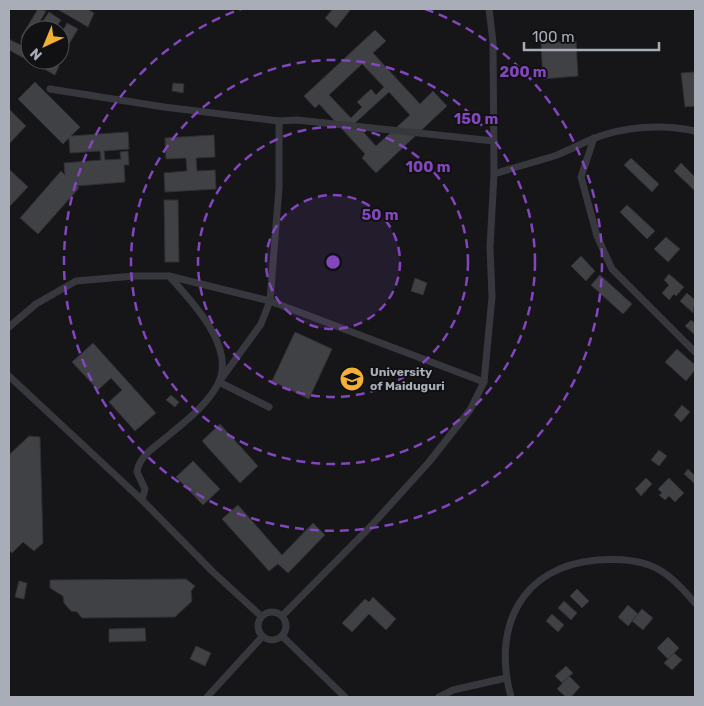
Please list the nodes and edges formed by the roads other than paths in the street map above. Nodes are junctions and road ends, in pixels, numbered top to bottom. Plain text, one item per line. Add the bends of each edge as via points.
1 (490, 9) edge
2 (50, 89) dead end
3 (279, 121) junction
4 (695, 130) edge
5 (594, 138) junction
6 (494, 141) junction
7 (494, 174) junction
8 (169, 276) junction
9 (270, 301) junction
10 (9, 328) edge
11 (695, 352) edge
12 (9, 376) edge
13 (219, 382) junction
14 (484, 382) junction
15 (268, 407) dead end
16 (142, 500) junction
17 (695, 603) edge
18 (261, 616) junction
19 (282, 616) junction
20 (282, 636) junction
21 (262, 637) junction
22 (506, 678) junction
23 (207, 697) edge
24 (345, 697) edge
25 (439, 697) edge
26 (511, 697) edge

1 - 6 street
2 - 3 street
3 - 6 street via 297,120
3 - 9 street via 279,188
4 - 5 street via 674,126 646,127
5 - 7 street via 558,154
5 - 11 street via 581,177 597,236 612,269
6 - 7 street
7 - 14 street via 490,247 492,297
8 - 9 street
8 - 10 street via 76,281 36,304
8 - 13 street via 194,303 212,331 221,358
9 - 13 street via 261,324
9 - 14 street
12 - 16 street
13 - 15 street
13 - 16 street via 188,419 142,458 137,472 145,489
14 - 19 street via 470,410 429,462
16 - 18 street
17 - 22 street via 670,577 650,565 614,558 582,562 556,570 533,584 513,612 506,642
18 - 19 street via 271,611
18 - 21 street via 257,626
19 - 20 street via 286,626
20 - 21 street via 272,640
20 - 24 street
21 - 23 street
22 - 25 street via 453,690
22 - 26 street

